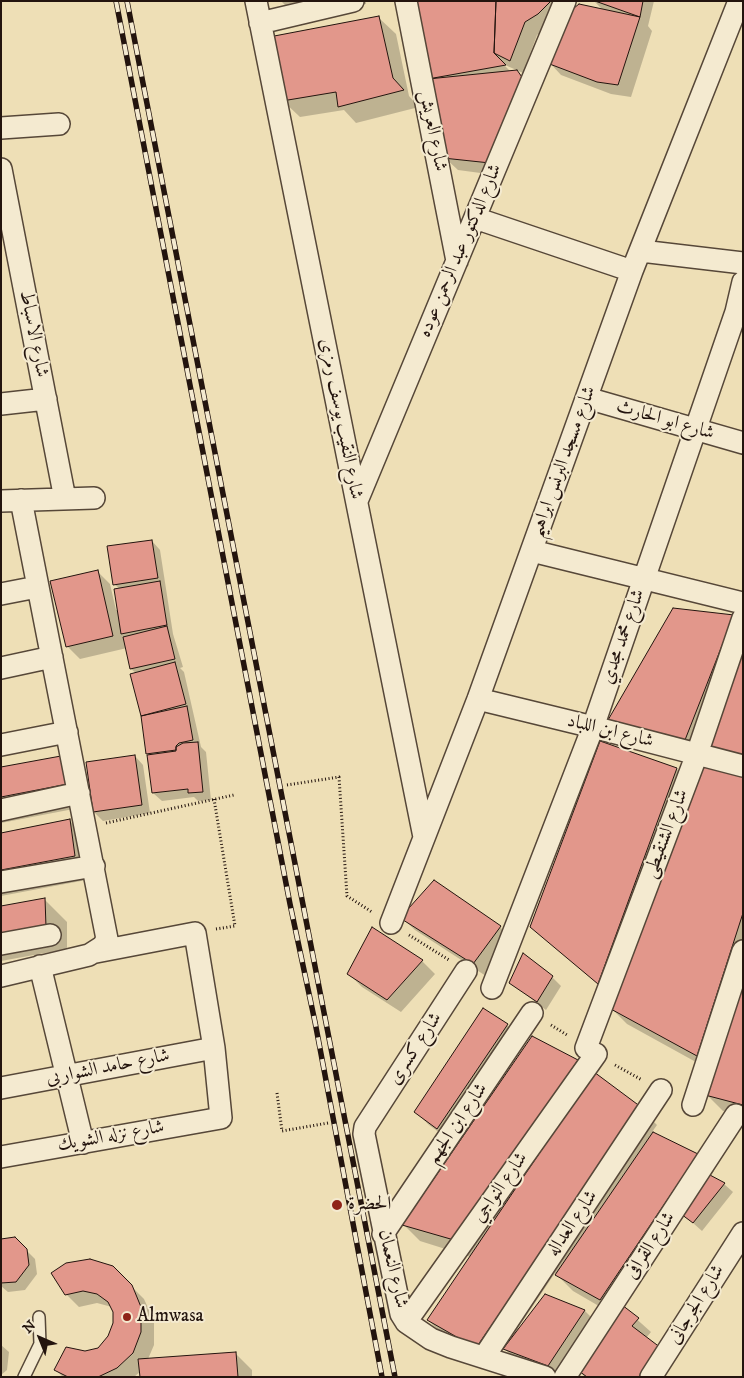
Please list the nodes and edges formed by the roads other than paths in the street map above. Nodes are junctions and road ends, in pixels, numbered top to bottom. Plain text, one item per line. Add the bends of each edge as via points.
1 (256, 1) edge
2 (353, 1) edge
3 (406, 1) edge
4 (565, 1) edge
5 (739, 1) edge
6 (260, 22) junction
7 (58, 124) dead end
8 (1, 128) edge
9 (1, 168) edge
10 (475, 218) junction
11 (641, 251) junction
12 (457, 261) junction
13 (743, 263) edge
14 (632, 271) junction
15 (743, 282) edge
16 (587, 398) junction
17 (46, 399) junction
18 (1, 404) edge
19 (695, 430) junction
20 (743, 443) edge
21 (94, 498) dead end
22 (65, 499) junction
23 (11, 501) edge
24 (356, 502) junction
25 (532, 551) junction
26 (644, 579) junction
27 (37, 586) junction
28 (1, 594) edge
29 (743, 603) edge
30 (743, 618) edge
31 (52, 658) junction
32 (1, 668) edge
33 (478, 700) junction
34 (593, 727) junction
35 (67, 732) junction
36 (1, 745) edge
37 (697, 754) junction
38 (743, 766) edge
39 (79, 793) junction
40 (1, 810) edge
41 (424, 837) junction
42 (94, 866) junction
43 (1, 882) edge
44 (391, 924) dead end
45 (50, 935) dead end
46 (1, 944) edge
47 (743, 951) edge
48 (96, 952) junction
49 (40, 966) junction
50 (466, 971) dead end
51 (1, 976) edge
52 (492, 988) dead end
53 (532, 1013) dead end
54 (214, 1048) junction
55 (591, 1051) joint
56 (66, 1075) junction
57 (1, 1088) edge
58 (661, 1090) dead end
59 (694, 1105) dead end
60 (736, 1115) dead end
61 (365, 1127) joint
62 (83, 1142) junction
63 (1, 1157) edge
64 (743, 1233) edge
65 (384, 1234) junction
66 (39, 1317) dead end
67 (406, 1322) junction
68 (484, 1357) junction
69 (24, 1377) edge
70 (545, 1377) edge
71 (566, 1377) edge
72 (651, 1377) edge

1 - 6 street, شارع النقيب يوسف رمزى
2 - 6 street
3 - 12 street, شارع العريش
4 - 10 street, شارع الدكتور عبد الرحمن عوده
5 - 11 street, شارع مسجد البرنس ابراهيم
6 - 24 street, شارع النقيب يوسف رمزى
7 - 8 street
9 - 17 street, شارع الاسباط
10 - 12 street, شارع الدكتور عبد الرحمن عوده
10 - 14 street
11 - 13 street
11 - 14 street, شارع مسجد البرنس ابراهيم
12 - 24 street, شارع الدكتور عبد الرحمن عوده
14 - 16 street, شارع مسجد البرنس ابراهيم
15 - 19 street, شارع محمد مجدي via 736,312
16 - 19 street, شارع ابو الحارث
16 - 25 street, شارع مسجد البرنس ابراهيم
17 - 18 street
17 - 22 street, شارع الاسباط
19 - 20 street, شارع ابو الحارث
19 - 26 street, شارع محمد مجدي
21 - 22 street
22 - 23 street
23 - 27 street
24 - 41 street, شارع النقيب يوسف رمزى
25 - 26 street
25 - 33 street, شارع مسجد البرنس ابراهيم
26 - 29 street
26 - 34 street, شارع محمد مجدي
27 - 28 street
27 - 31 street
30 - 37 street, شارع الشنقيطى
31 - 32 street
31 - 35 street
33 - 34 street, شارع ابن اللباد
33 - 41 street, شارع مسجد البرنس ابراهيم
34 - 37 street, شارع ابن اللباد
34 - 52 street, شارع محمد مجدي
35 - 36 street
35 - 39 street
37 - 38 street, شارع ابن اللباد
37 - 55 street, شارع الشنقيطى
39 - 40 street
39 - 42 street
41 - 44 street, شارع مسجد البرنس ابراهيم
42 - 43 street
42 - 48 street via 107,931 107,939
45 - 46 street
47 - 59 street
48 - 49 street
48 - 54 street via 195,933
49 - 51 street
49 - 56 street
50 - 61 street, شارع كسرى
53 - 65 street, شارع ابن الجهم
54 - 56 street, شارع حامد الشواربى
54 - 62 street, شارع نزله الشويك via 221,1118
55 - 67 street, شارع النواجي
56 - 57 street, شارع حامد الشواربى
56 - 62 street
58 - 68 street, شارع العداله
60 - 71 street, شارع القرافى
61 - 65 street, شارع النعمان
62 - 63 street, شارع نزله الشويك
64 - 72 street, شارع الجرجانى
65 - 67 street, شارع النعمان via 401,1314
66 - 69 lane via 40,1344
67 - 68 street, شارع النعمان via 431,1339
68 - 70 street, شارع النعمان

